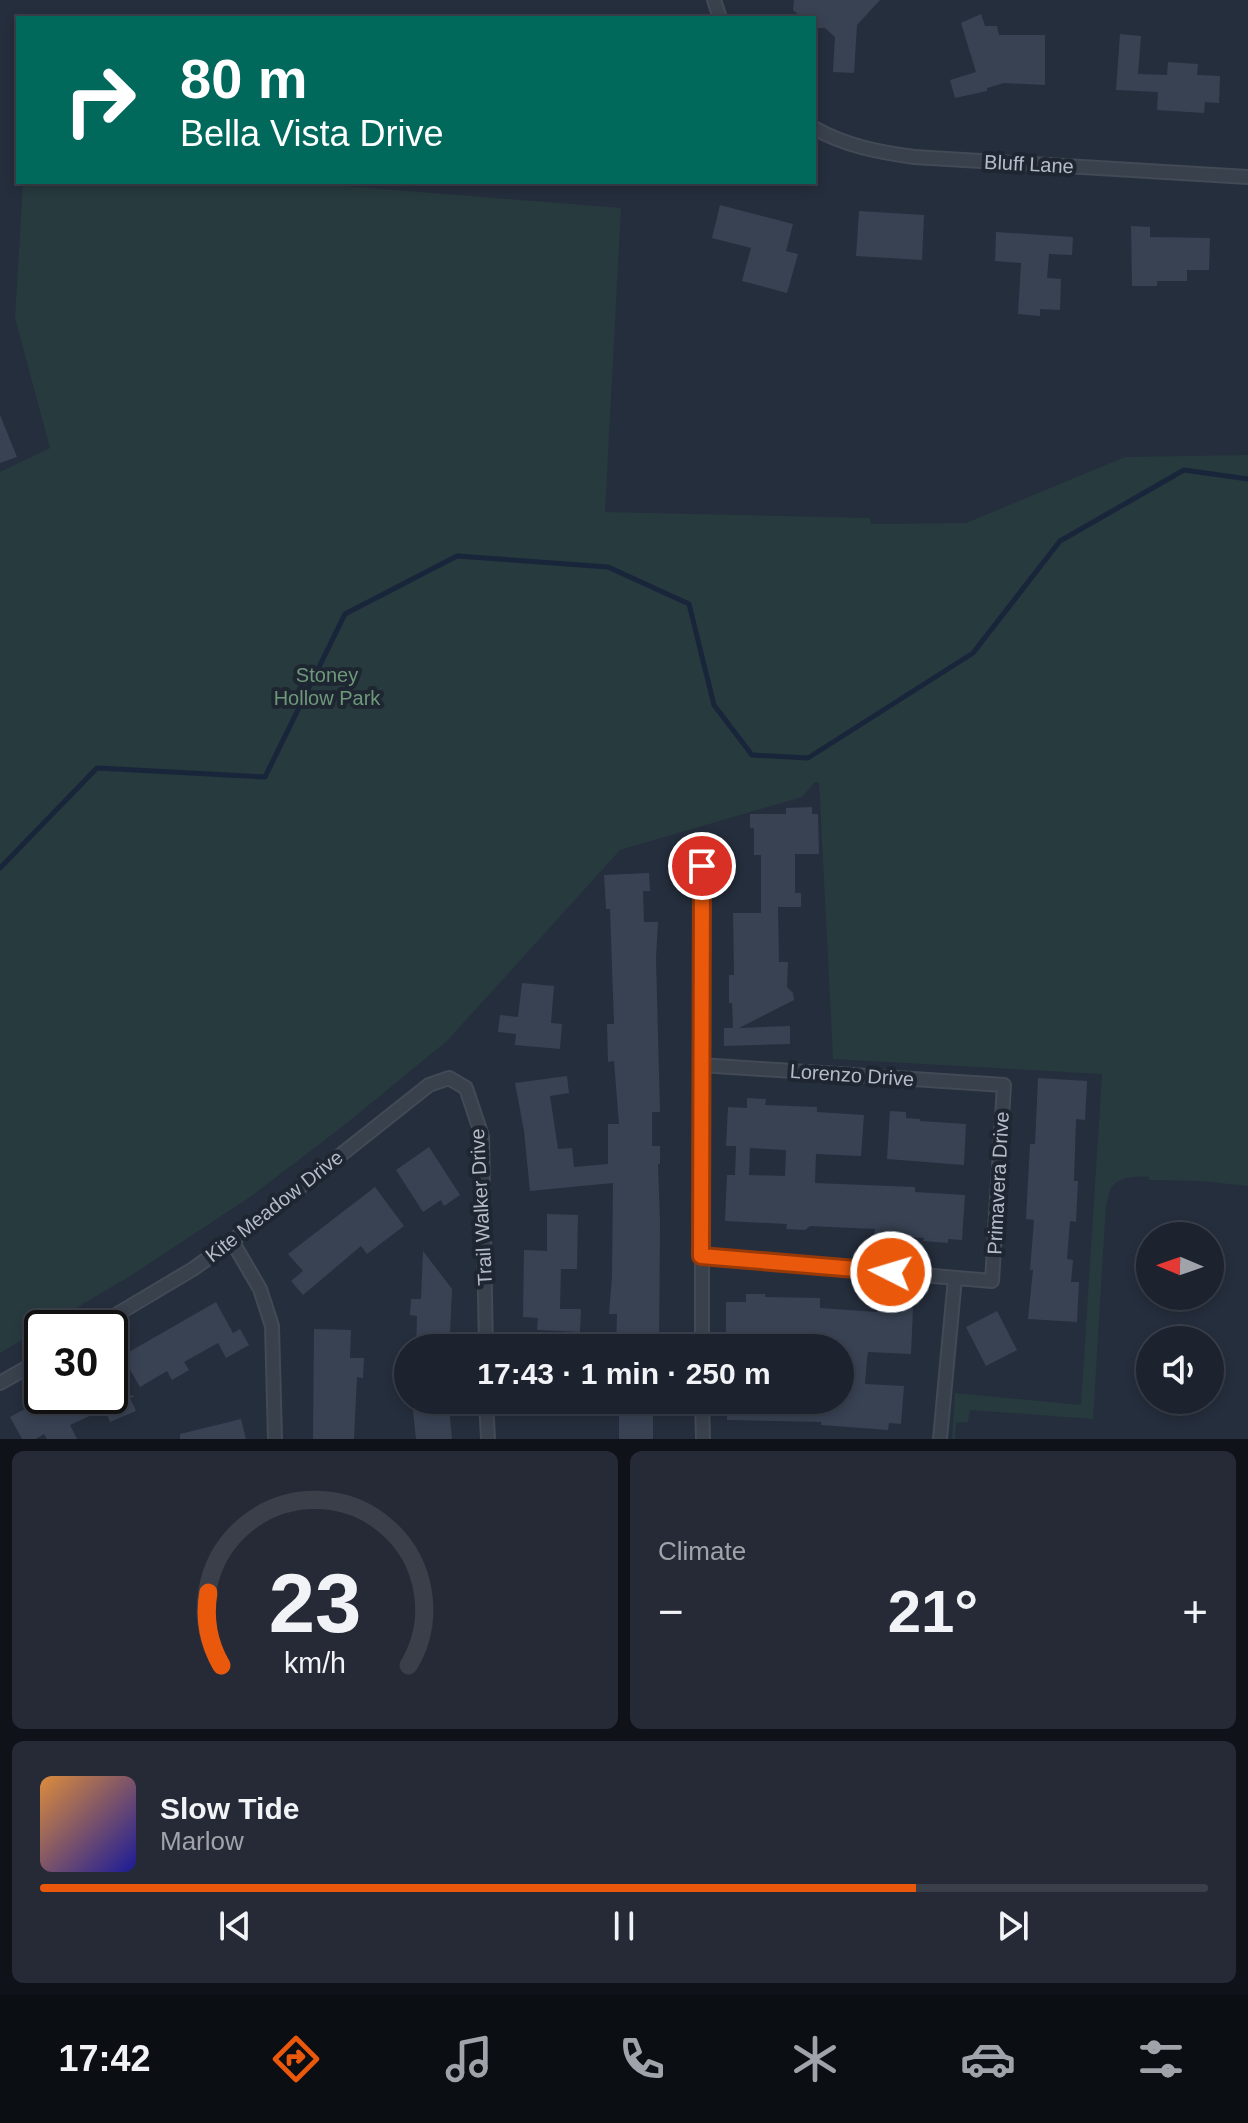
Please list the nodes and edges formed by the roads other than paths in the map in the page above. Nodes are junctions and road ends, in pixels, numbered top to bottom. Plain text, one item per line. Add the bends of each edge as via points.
1 (816, 129) edge
2 (1248, 177) edge
3 (702, 866) dead end
4 (701, 1065) junction
5 (449, 1078) joint
6 (1004, 1085) joint
7 (232, 1241) junction
8 (701, 1256) junction
9 (955, 1278) junction
10 (124, 1310) edge
11 (486, 1334) edge
12 (702, 1334) edge
13 (24, 1369) edge
14 (0, 1383) edge
15 (487, 1414) edge
16 (702, 1414) edge
17 (275, 1439) edge
18 (488, 1439) edge
19 (703, 1439) edge
20 (940, 1439) edge

1 - 2 street, Bluff Lane via 844,143 914,157
3 - 4 street
4 - 6 street, Lorenzo Drive
4 - 8 street
5 - 7 street, Kite Meadow Drive via 429,1085
5 - 11 street, Trail Walker Drive via 466,1088 482,1136
6 - 9 street, Primavera Drive via 992,1281
7 - 10 street, Kite Meadow Drive
7 - 17 street via 260,1289 272,1326
8 - 9 street
8 - 12 street
9 - 20 street
13 - 14 street
15 - 18 street
16 - 19 street

